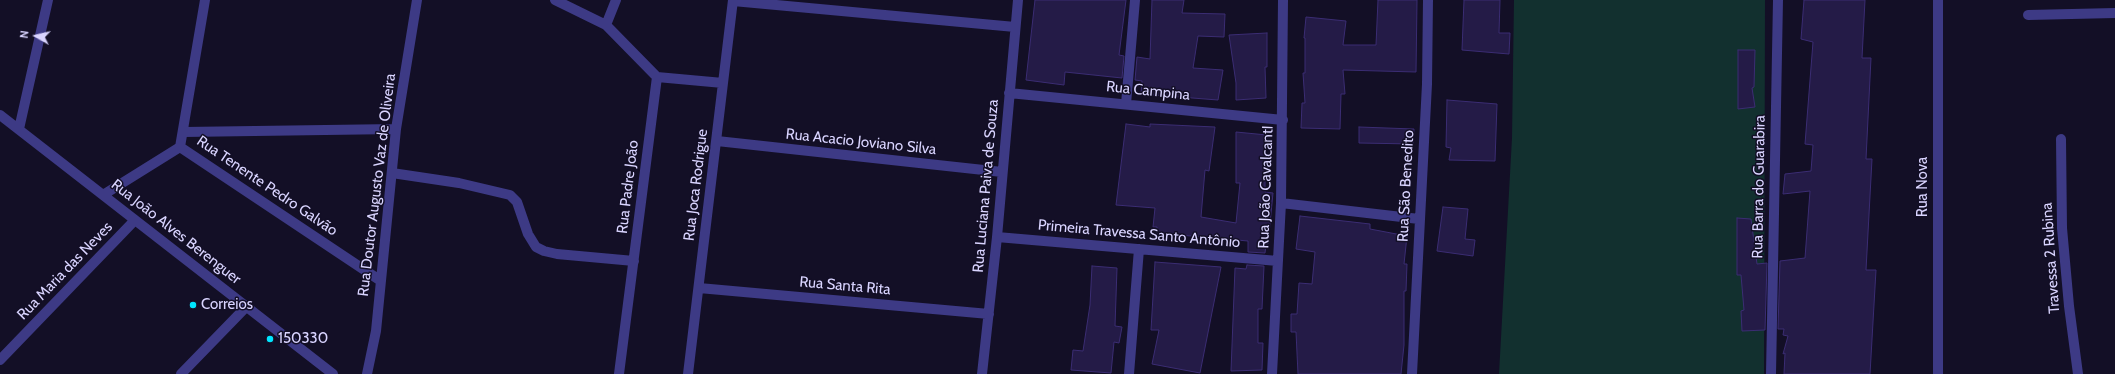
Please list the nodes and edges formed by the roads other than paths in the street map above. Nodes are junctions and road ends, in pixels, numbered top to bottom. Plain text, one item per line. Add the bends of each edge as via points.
1 (48, 0) edge
2 (205, 0) edge
3 (417, 0) edge
4 (555, 0) edge
5 (616, 0) edge
6 (1018, 0) edge
7 (1135, 0) edge
8 (1283, 0) edge
9 (1428, 0) edge
10 (1778, 0) edge
11 (1938, 0) edge
12 (733, 1) edge
13 (2115, 14) edge
14 (2028, 15) dead end
15 (606, 25) junction
16 (1015, 27) junction
17 (657, 77) junction
18 (723, 83) junction
19 (1010, 93) junction
20 (1126, 104) junction
21 (0, 115) edge
22 (1283, 120) junction
23 (19, 129) junction
24 (396, 129) junction
25 (184, 132) junction
26 (2061, 139) dead end
27 (717, 141) junction
28 (180, 147) junction
29 (1002, 172) junction
30 (392, 174) junction
31 (103, 195) junction
32 (1281, 203) junction
33 (1419, 219) junction
34 (136, 220) junction
35 (996, 237) junction
36 (1139, 249) junction
37 (634, 261) junction
38 (1278, 261) junction
39 (381, 280) junction
40 (699, 288) junction
41 (247, 306) junction
42 (989, 314) junction
43 (0, 360) edge
44 (181, 374) edge
45 (333, 374) edge
46 (366, 374) edge
47 (619, 374) edge
48 (688, 374) edge
49 (982, 374) edge
50 (1129, 374) edge
51 (1272, 374) edge
52 (1412, 374) edge
53 (1771, 374) edge
54 (1938, 374) edge
55 (2078, 374) edge

1 - 23 street
2 - 25 street, Rua Tenente Pedro Galvão
3 - 24 street, Rua Doutor Augusto Vaz de Oliveira
4 - 15 street
5 - 15 street
6 - 16 street, Rua Luciana Paiva de Souza
7 - 20 street
8 - 22 street, Rua João CavalcantI
9 - 33 street, Rua São Benedito via 1427,84
10 - 53 street, Rua Barra do Guarabira
11 - 54 street, Rua Nova
12 - 16 street
12 - 18 street, Rua Joca Rodrigue
13 - 14 street
15 - 17 street
16 - 19 street, Rua Luciana Paiva de Souza
17 - 18 street
17 - 37 street, Rua Padre João
18 - 27 street, Rua Joca Rodrigue
19 - 20 street, Rua Campina
19 - 29 street, Rua Luciana Paiva de Souza
20 - 22 street, Rua Campina
21 - 23 street, Rua João Alves Berenguer
22 - 32 street, Rua João CavalcantI
23 - 31 street, Rua João Alves Berenguer
24 - 25 street
24 - 30 street, Rua Doutor Augusto Vaz de Oliveira
25 - 28 street, Rua Tenente Pedro Galvão
26 - 55 street, Travessa 2 Rubina via 2062,228
27 - 29 street, Rua Acacio Joviano Silva
27 - 40 street, Rua Joca Rodrigue
28 - 31 street
28 - 39 street, Rua Tenente Pedro Galvão
29 - 35 street, Rua Luciana Paiva de Souza
30 - 37 street via 459,183 510,195 517,202 528,234 536,246 544,251
30 - 39 street, Rua Doutor Augusto Vaz de Oliveira
31 - 34 street, Rua João Alves Berenguer
32 - 33 street
32 - 38 street, Rua João CavalcantI
33 - 52 street, Rua São Benedito
34 - 41 street, Rua João Alves Berenguer
34 - 43 street, Rua Maria das Neves
35 - 36 street, Primeira Travessa Santo Antônio
35 - 42 street, Rua Luciana Paiva de Souza
36 - 38 street, Primeira Travessa Santo Antônio
36 - 50 street
37 - 47 street, Rua Padre João
38 - 51 street, Rua João CavalcantI
39 - 46 street, Rua Doutor Augusto Vaz de Oliveira via 376,331
40 - 42 street, Rua Santa Rita
40 - 48 street, Rua Joca Rodrigue
41 - 44 street
41 - 45 street, Rua João Alves Berenguer
42 - 49 street, Rua Luciana Paiva de Souza

